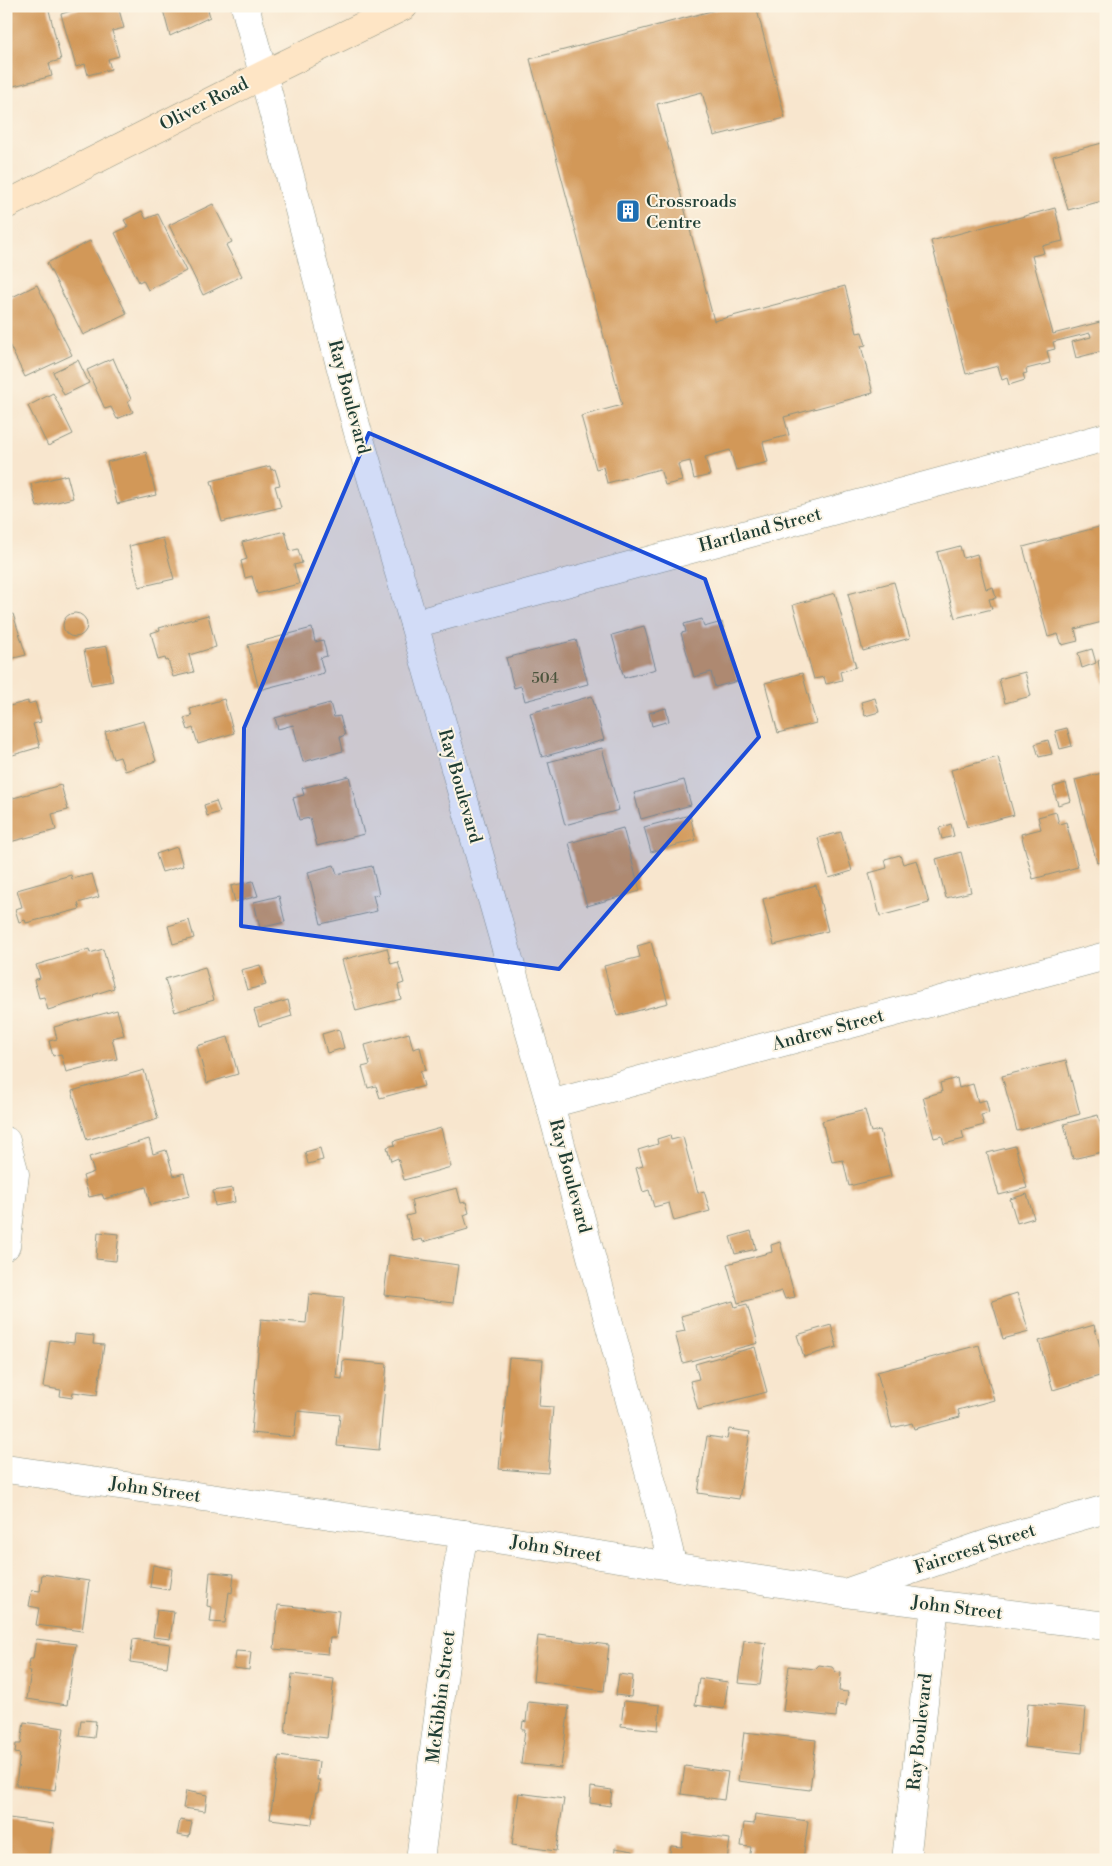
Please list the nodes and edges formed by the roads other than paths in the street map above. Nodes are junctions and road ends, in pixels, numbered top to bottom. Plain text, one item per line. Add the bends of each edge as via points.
1 (245, 6) edge
2 (404, 6) edge
3 (263, 74) junction
4 (6, 205) edge
5 (1106, 437) edge
6 (414, 624) junction
7 (1106, 956) edge
8 (550, 1104) junction
9 (6, 1141) edge
10 (6, 1246) edge
11 (6, 1469) edge
12 (1106, 1509) edge
13 (464, 1534) junction
14 (673, 1567) junction
15 (845, 1593) junction
16 (934, 1605) junction
17 (1106, 1626) edge
18 (420, 1860) edge
19 (906, 1860) edge

1 - 3 street, Ray Boulevard
2 - 3 main road, Oliver Road
3 - 4 main road, Oliver Road
3 - 6 street, Ray Boulevard via 357,429
5 - 6 street, Hartland Street
6 - 8 street, Ray Boulevard
7 - 8 street, Andrew Street
8 - 14 street, Ray Boulevard
9 - 10 street via 15,1174
11 - 13 street, John Street
12 - 15 street, Faircrest Street via 1002,1539
13 - 14 street, John Street
13 - 18 street, McKibbin Street
14 - 15 street, John Street
15 - 16 street, John Street
16 - 17 street, John Street
16 - 19 street, Ray Boulevard

